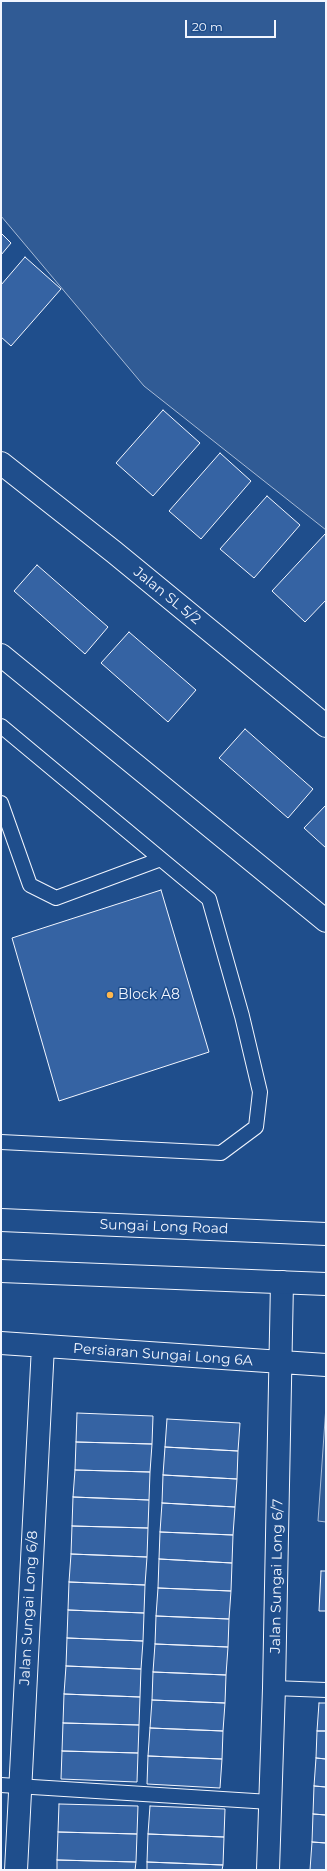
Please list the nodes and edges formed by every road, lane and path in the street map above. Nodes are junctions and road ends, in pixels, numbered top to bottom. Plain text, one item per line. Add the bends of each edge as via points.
1 (3, 468) edge
2 (1, 655) edge
3 (1, 726) edge
4 (326, 726) edge
5 (1, 803) edge
6 (161, 859) junction
7 (326, 921) edge
8 (1, 1142) edge
9 (1, 1220) edge
10 (326, 1234) edge
11 (1, 1271) edge
12 (282, 1282) junction
13 (326, 1284) edge
14 (1, 1343) edge
15 (43, 1346) junction
16 (281, 1363) junction
17 (326, 1364) edge
18 (274, 1688) junction
19 (326, 1690) edge
20 (10, 1785) edge
21 (270, 1802) junction
22 (16, 1870) edge
23 (268, 1870) edge

1 - 4 street, Jalan SL 5/2 via 120,557
2 - 7 street
3 - 6 lane
5 - 6 lane via 30,885 56,898
6 - 8 lane via 209,899 242,1016 260,1092 256,1127 221,1153
9 - 10 street, Sungai Long Road
11 - 12 street
12 - 13 street
12 - 16 street, Jalan Sungai Long 6/7
14 - 15 street, Persiaran Sungai Long 6A
15 - 16 street, Persiaran Sungai Long 6A
15 - 20 street, Jalan Sungai Long 6/8
16 - 17 street, Persiaran Sungai Long 6A
16 - 18 street, Jalan Sungai Long 6/7
18 - 19 lane
18 - 21 street, Jalan Sungai Long 6/7
20 - 21 lane
20 - 22 street, Jalan Sungai Long 6/8
21 - 23 street, Jalan Sungai Long 6/7

